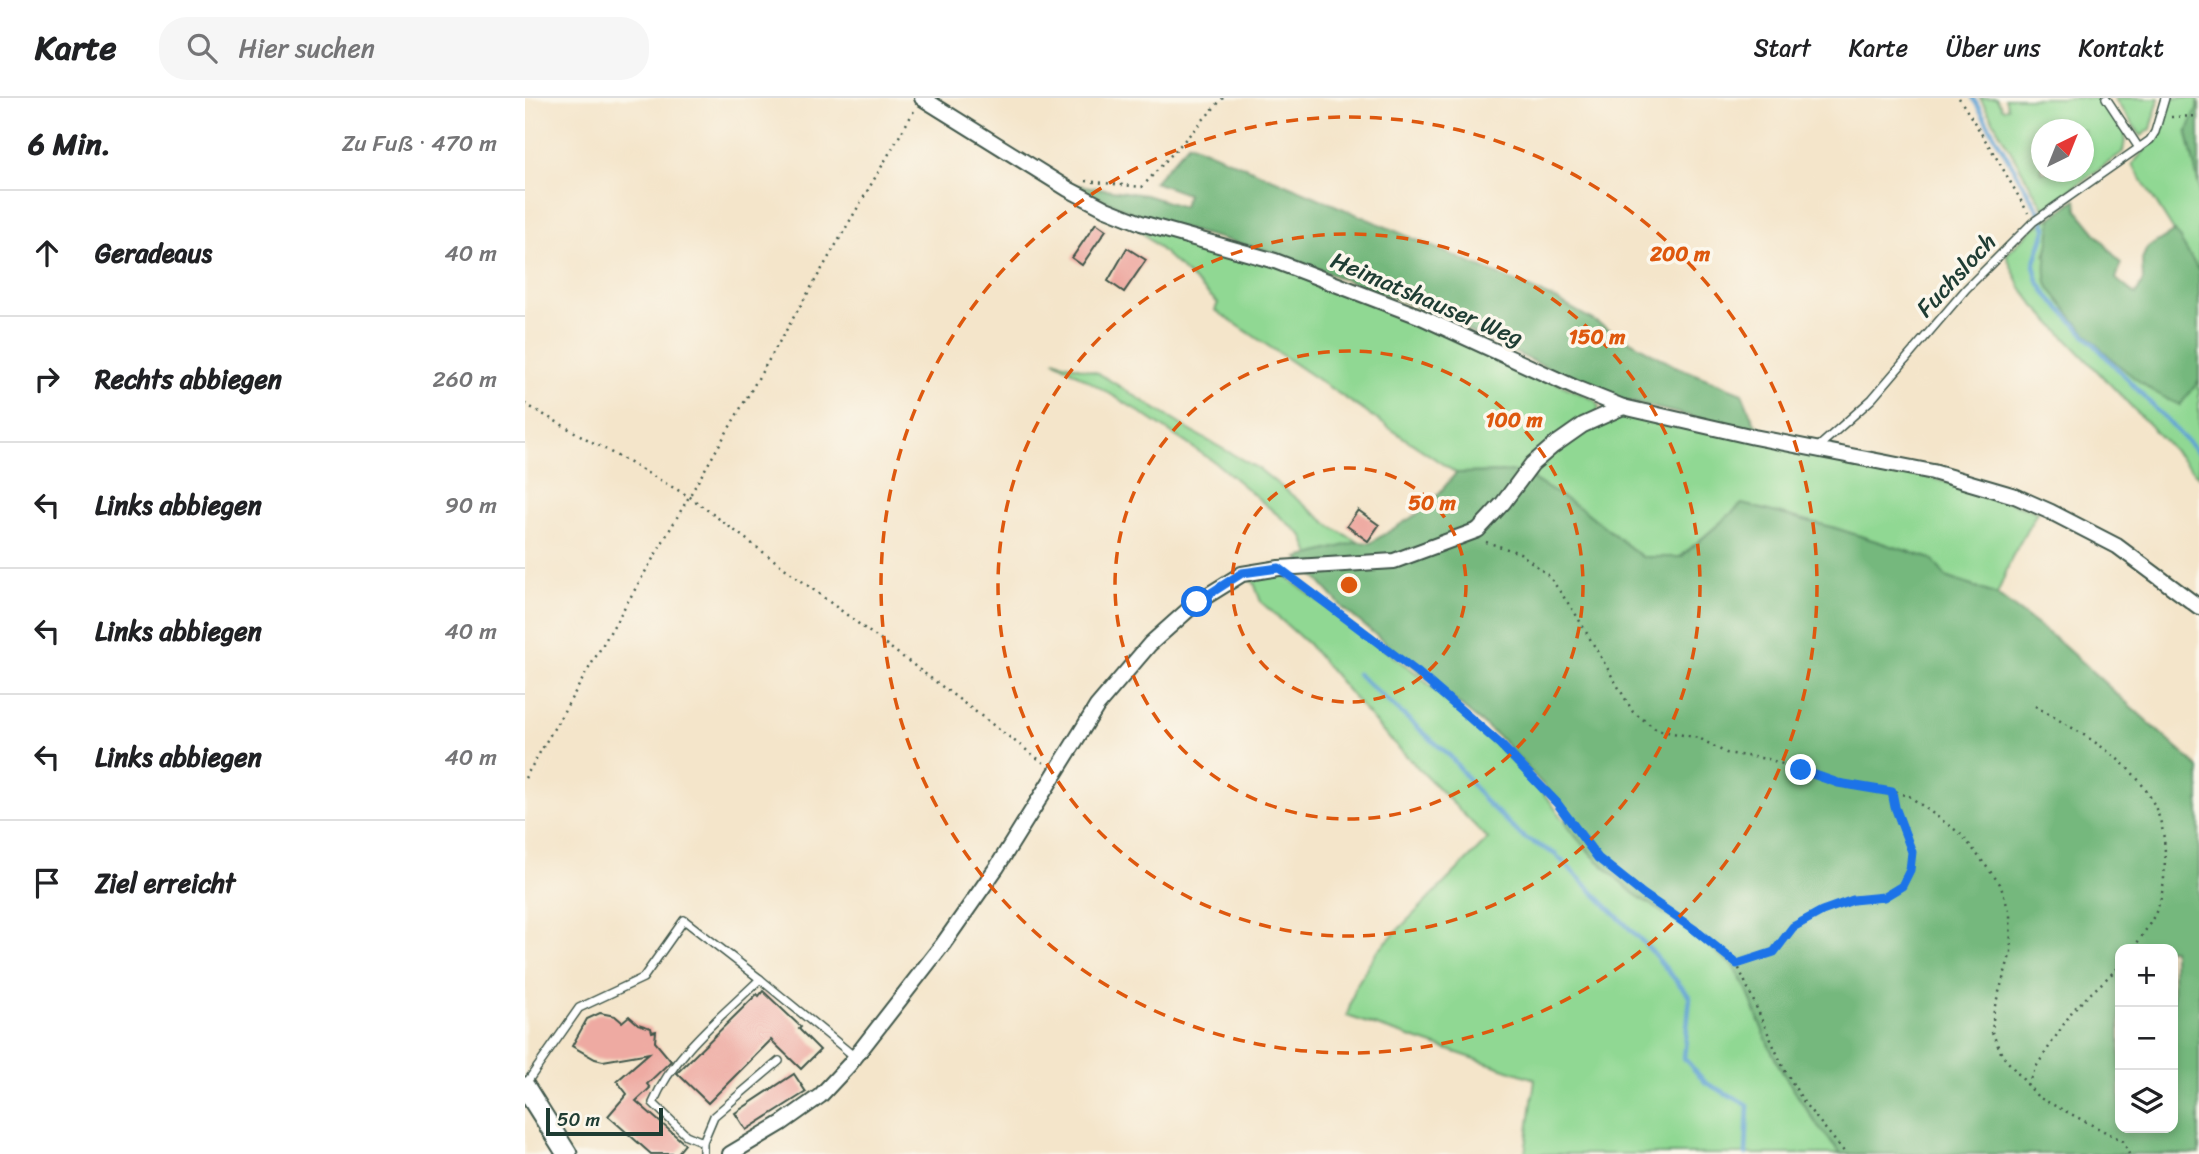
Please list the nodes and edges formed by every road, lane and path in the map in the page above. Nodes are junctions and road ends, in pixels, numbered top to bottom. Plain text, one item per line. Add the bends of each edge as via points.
1 (1223, 98) edge
2 (1959, 98) edge
3 (2106, 98) edge
4 (2165, 98) edge
5 (918, 104) edge
6 (2160, 116) junction
7 (2199, 116) edge
8 (2139, 148) junction
9 (1078, 179) dead end
10 (2035, 221) junction
11 (525, 404) edge
12 (1623, 407) junction
13 (1817, 448) junction
14 (690, 496) junction
15 (1478, 530) junction
16 (1279, 568) junction
17 (2199, 607) edge
18 (2035, 706) dead end
19 (1055, 771) junction
20 (525, 778) edge
21 (1892, 792) junction
22 (2136, 944) edge
23 (1737, 964) junction
24 (2115, 971) edge
25 (760, 979) junction
26 (779, 1061) dead end
27 (852, 1061) junction
28 (2028, 1085) junction
29 (525, 1086) edge
30 (703, 1142) junction
31 (567, 1154) edge
32 (703, 1154) edge
33 (730, 1154) edge
34 (1846, 1154) edge
35 (2129, 1154) edge

1 - 9 path via 1142,187
2 - 10 path
3 - 8 lane
4 - 6 lane, Fuchsloch
5 - 12 street, Heimatshauser Weg via 1107,209 1275,261 1419,316
5 - 14 path
6 - 7 path
6 - 8 lane, Fuchsloch via 2155,132
8 - 10 lane, Fuchsloch
10 - 13 lane, Fuchsloch via 1966,289 1872,398
11 - 14 path
12 - 13 street, Heimatshauser Weg
12 - 15 street via 1583,425 1553,446 1532,464
13 - 17 street, Heimatshauser Weg via 1933,471 2015,496 2117,546
14 - 19 path
14 - 20 path
15 - 16 street via 1394,561
15 - 21 path via 1481,541 1520,553 1549,576 1633,712 1657,730 1699,738 1726,753 1768,759 1838,783
16 - 19 street via 1242,573 1197,602 1150,644 1097,706
16 - 23 path via 1417,672 1500,744 1557,803 1598,858
18 - 22 path via 2117,759 2140,780 2158,808 2165,833 2165,885 2158,911
19 - 27 street via 997,867
21 - 23 path via 1912,852 1902,886 1884,897 1853,900 1822,911 1793,927 1774,952
21 - 28 path via 1909,796 1962,835 2000,884 2010,914 2011,952 1992,1032 2002,1055
23 - 34 path via 1784,1069 1805,1104
24 - 28 path via 2073,1010
25 - 27 lane
25 - 29 lane via 684,920 643,978 579,1008
25 - 30 lane via 686,1052 653,1103 686,1135
26 - 30 lane via 714,1116
27 - 33 street via 820,1096
28 - 35 path via 2038,1097 2123,1141
29 - 31 street
30 - 32 lane

